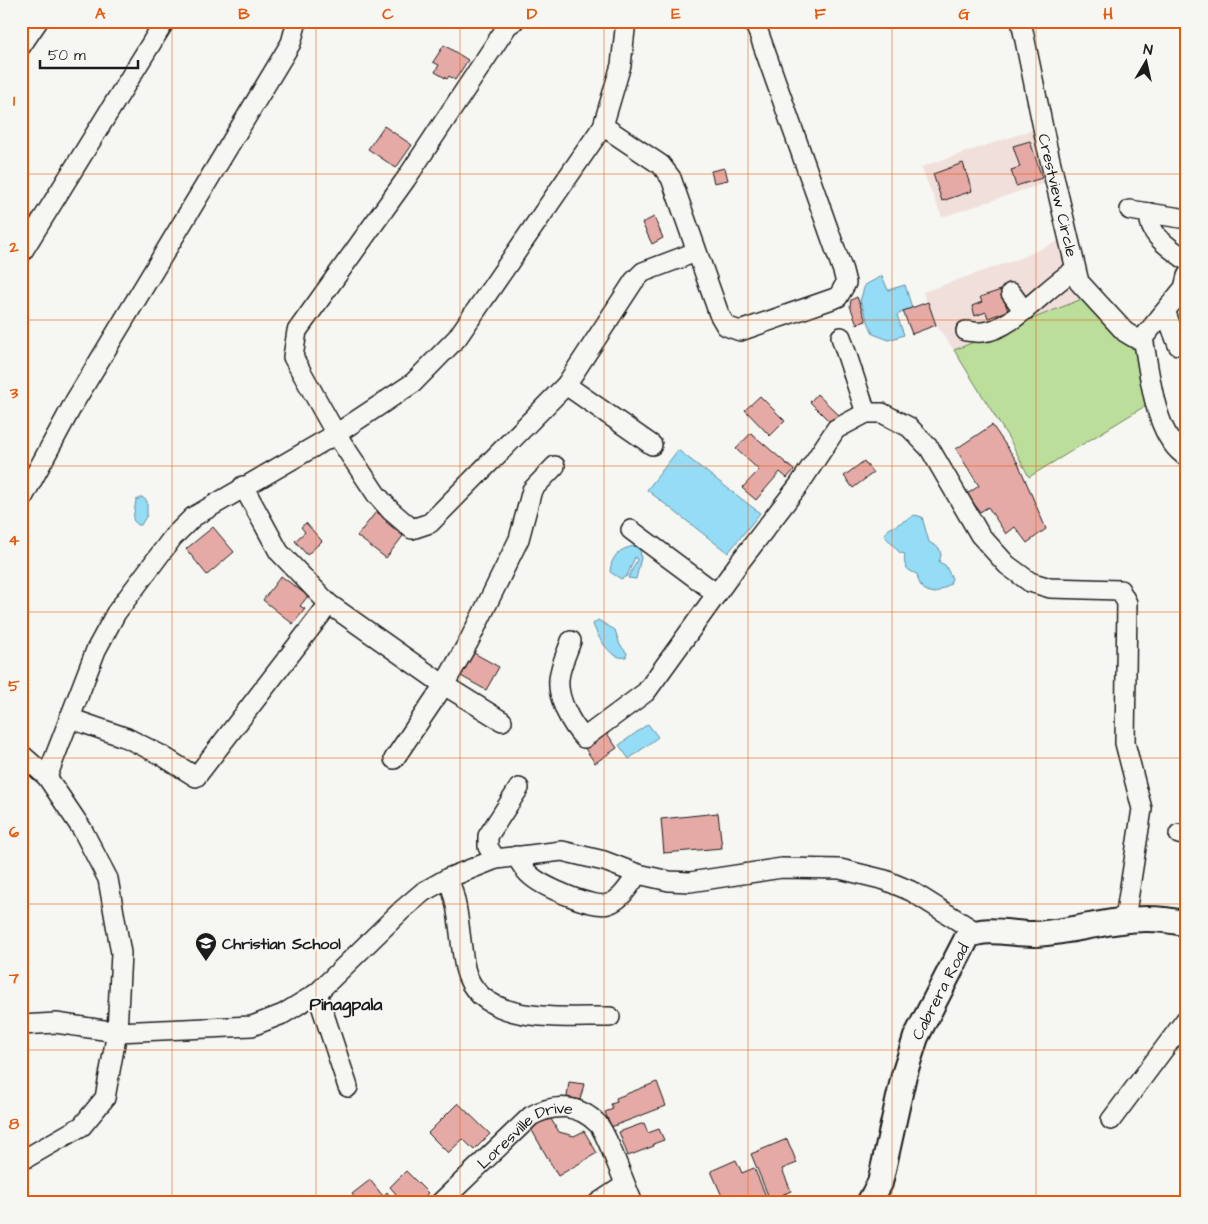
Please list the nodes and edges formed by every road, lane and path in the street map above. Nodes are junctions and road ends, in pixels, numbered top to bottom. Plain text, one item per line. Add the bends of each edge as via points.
1 (38, 21) edge
2 (165, 21) edge
3 (297, 21) edge
4 (514, 21) edge
5 (626, 21) edge
6 (749, 21) edge
7 (1021, 21) edge
8 (21, 46) edge
9 (603, 126) junction
10 (1130, 210) dead end
11 (1150, 213) junction
12 (1187, 219) edge
13 (696, 252) junction
14 (21, 254) edge
15 (1187, 261) edge
16 (1075, 270) junction
17 (1186, 284) edge
18 (1012, 293) dead end
19 (1024, 311) junction
20 (1166, 313) junction
21 (966, 330) dead end
22 (841, 337) dead end
23 (1143, 338) junction
24 (1187, 345) edge
25 (566, 385) junction
26 (866, 413) junction
27 (336, 434) junction
28 (652, 445) dead end
29 (1187, 457) edge
30 (555, 466) dead end
31 (243, 486) junction
32 (21, 501) edge
33 (631, 530) dead end
34 (717, 594) junction
35 (329, 604) junction
36 (571, 641) dead end
37 (444, 685) junction
38 (69, 718) junction
39 (502, 721) dead end
40 (21, 754) edge
41 (394, 759) dead end
42 (47, 777) junction
43 (519, 788) dead end
44 (516, 856) junction
45 (496, 859) junction
46 (638, 874) junction
47 (448, 878) junction
48 (1124, 919) junction
49 (1187, 924) edge
50 (976, 932) junction
51 (317, 993) junction
52 (610, 1017) dead end
53 (1187, 1018) edge
54 (21, 1025) edge
55 (117, 1032) junction
56 (348, 1087) dead end
57 (1112, 1120) dead end
58 (21, 1161) edge
59 (625, 1185) junction
60 (440, 1203) edge
61 (598, 1203) edge
62 (633, 1203) edge
63 (869, 1203) edge

1 - 8 street
2 - 14 street
3 - 32 street via 291,44 75,401
4 - 27 street via 508,25 406,179 297,331 293,357
5 - 9 street via 622,65
6 - 13 street via 759,34 846,284 838,297 740,331 726,326 719,314
7 - 16 street, Crestview Circle
9 - 13 street via 661,166 671,178
9 - 27 street via 457,338 414,383
10 - 11 street
11 - 12 street
11 - 15 street via 1154,234
13 - 25 street via 643,272 634,281
16 - 19 street via 1061,278
16 - 23 street, Crestview Circle via 1079,282 1125,332 1135,338
17 - 20 street
18 - 19 street
19 - 21 street via 1009,322 983,332
20 - 23 street
20 - 24 street via 1178,345
22 - 26 street
23 - 29 street via 1159,414 1170,442
25 - 27 street via 430,523 412,529 376,494
25 - 28 street
26 - 34 street via 836,429 799,485
26 - 48 street via 882,413 909,427 930,450 980,535 1007,565 1030,582 1050,588 1120,590 1127,603 1125,743 1142,809
27 - 31 street
30 - 37 street via 532,490 519,539
31 - 35 street via 279,552
31 - 38 street via 193,517 173,537 116,613 96,650
33 - 34 street
34 - 36 street via 646,692 584,738 563,704 560,687 559,679
35 - 37 street
35 - 38 street via 196,777 127,738
37 - 39 street
37 - 41 street
38 - 42 street
40 - 42 street
42 - 55 street via 82,829 108,879 121,953
43 - 45 street via 488,836 488,848
44 - 45 street
44 - 46 street via 562,850
44 - 46 street via 529,874 542,884 597,906 618,900
45 - 47 street
46 - 50 street via 690,882 782,868 840,870 886,880 911,891
47 - 51 street via 423,892 402,910
47 - 52 street via 456,904 466,970 474,987 489,1003 531,1016
48 - 49 main road, Cabrera Road via 1151,917
48 - 50 main road, Cabrera Road via 1042,933
50 - 63 main road, Cabrera Road via 964,940 916,1038 904,1075 880,1183
51 - 55 street via 284,1014 252,1026
51 - 56 street
53 - 57 street
54 - 55 street via 56,1023
55 - 58 street via 105,1098 82,1126
59 - 60 street, Loresville Drive via 599,1125 578,1110 559,1106 531,1116
59 - 61 street
59 - 62 street, Loresville Drive

